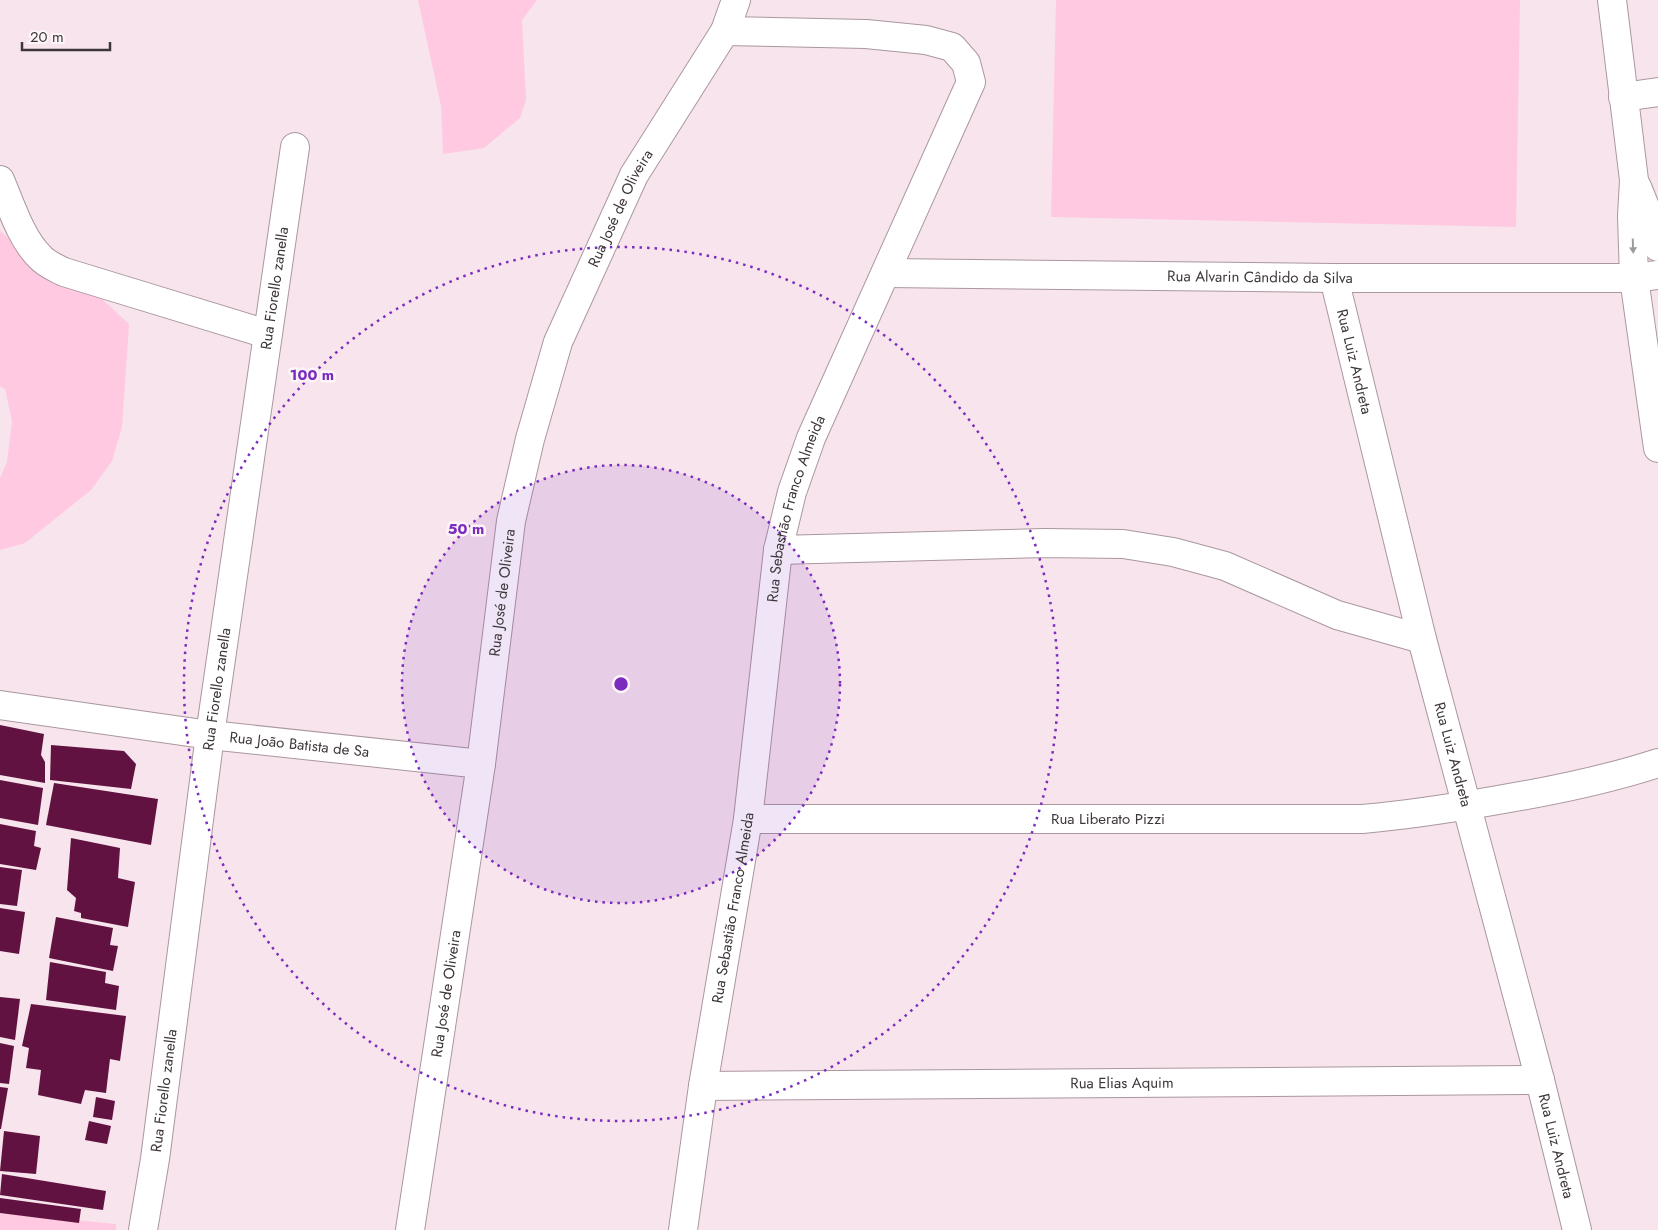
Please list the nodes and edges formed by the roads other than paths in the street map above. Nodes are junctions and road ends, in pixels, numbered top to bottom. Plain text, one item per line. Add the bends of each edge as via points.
1 (736, 0) edge
2 (1612, 0) edge
3 (724, 31) junction
4 (1658, 92) edge
5 (1624, 97) junction
6 (295, 147) dead end
7 (0, 180) edge
8 (1634, 180) junction
9 (1658, 247) edge
10 (886, 273) junction
11 (1646, 276) edge
12 (1334, 278) junction
13 (267, 334) junction
14 (1658, 448) edge
15 (778, 550) junction
16 (1422, 639) junction
17 (0, 705) edge
18 (210, 735) junction
19 (1658, 763) edge
20 (481, 764) junction
21 (1467, 805) junction
22 (748, 819) junction
23 (1540, 1080) junction
24 (703, 1086) junction
25 (143, 1230) edge
26 (410, 1230) edge
27 (683, 1230) edge
28 (1577, 1230) edge

1 - 3 street, Rua José de Oliveira
2 - 5 street
3 - 10 street, Rua Sebastião Franco Almeida via 866,34 926,40 952,47 966,64 971,82
3 - 20 street, Rua José de Oliveira via 634,175 558,342 511,521
4 - 5 street
5 - 8 street
6 - 13 street, Rua Fiorello zanella
7 - 13 street via 30,244 40,258 53,266
8 - 9 street
8 -> 11 street via 1632,216
10 - 12 street, Rua Alvarin Cândido da Silva
10 - 15 street, Rua Sebastião Franco Almeida via 811,438 792,492
11 - 12 street, Rua Alvarin Cândido da Silva
11 - 14 street
12 - 16 street, Rua Luiz Andreta
13 - 18 street, Rua Fiorello zanella
15 - 16 street via 1123,544 1173,552 1225,566 1337,615
15 - 22 street, Rua Sebastião Franco Almeida
16 - 21 street, Rua Luiz Andreta
17 - 18 street, Rua João Batista de Sa
18 - 20 street, Rua João Batista de Sa
18 - 25 street, Rua Fiorello zanella
19 - 21 street, Rua Liberato Pizzi via 1616,776
20 - 26 street, Rua José de Oliveira
21 - 22 street, Rua Liberato Pizzi via 1410,815 1362,818
21 - 23 street, Rua Luiz Andreta
22 - 24 street, Rua Sebastião Franco Almeida
23 - 24 street, Rua Elias Aquim
23 - 28 street, Rua Luiz Andreta
24 - 27 street, Rua Sebastião Franco Almeida

